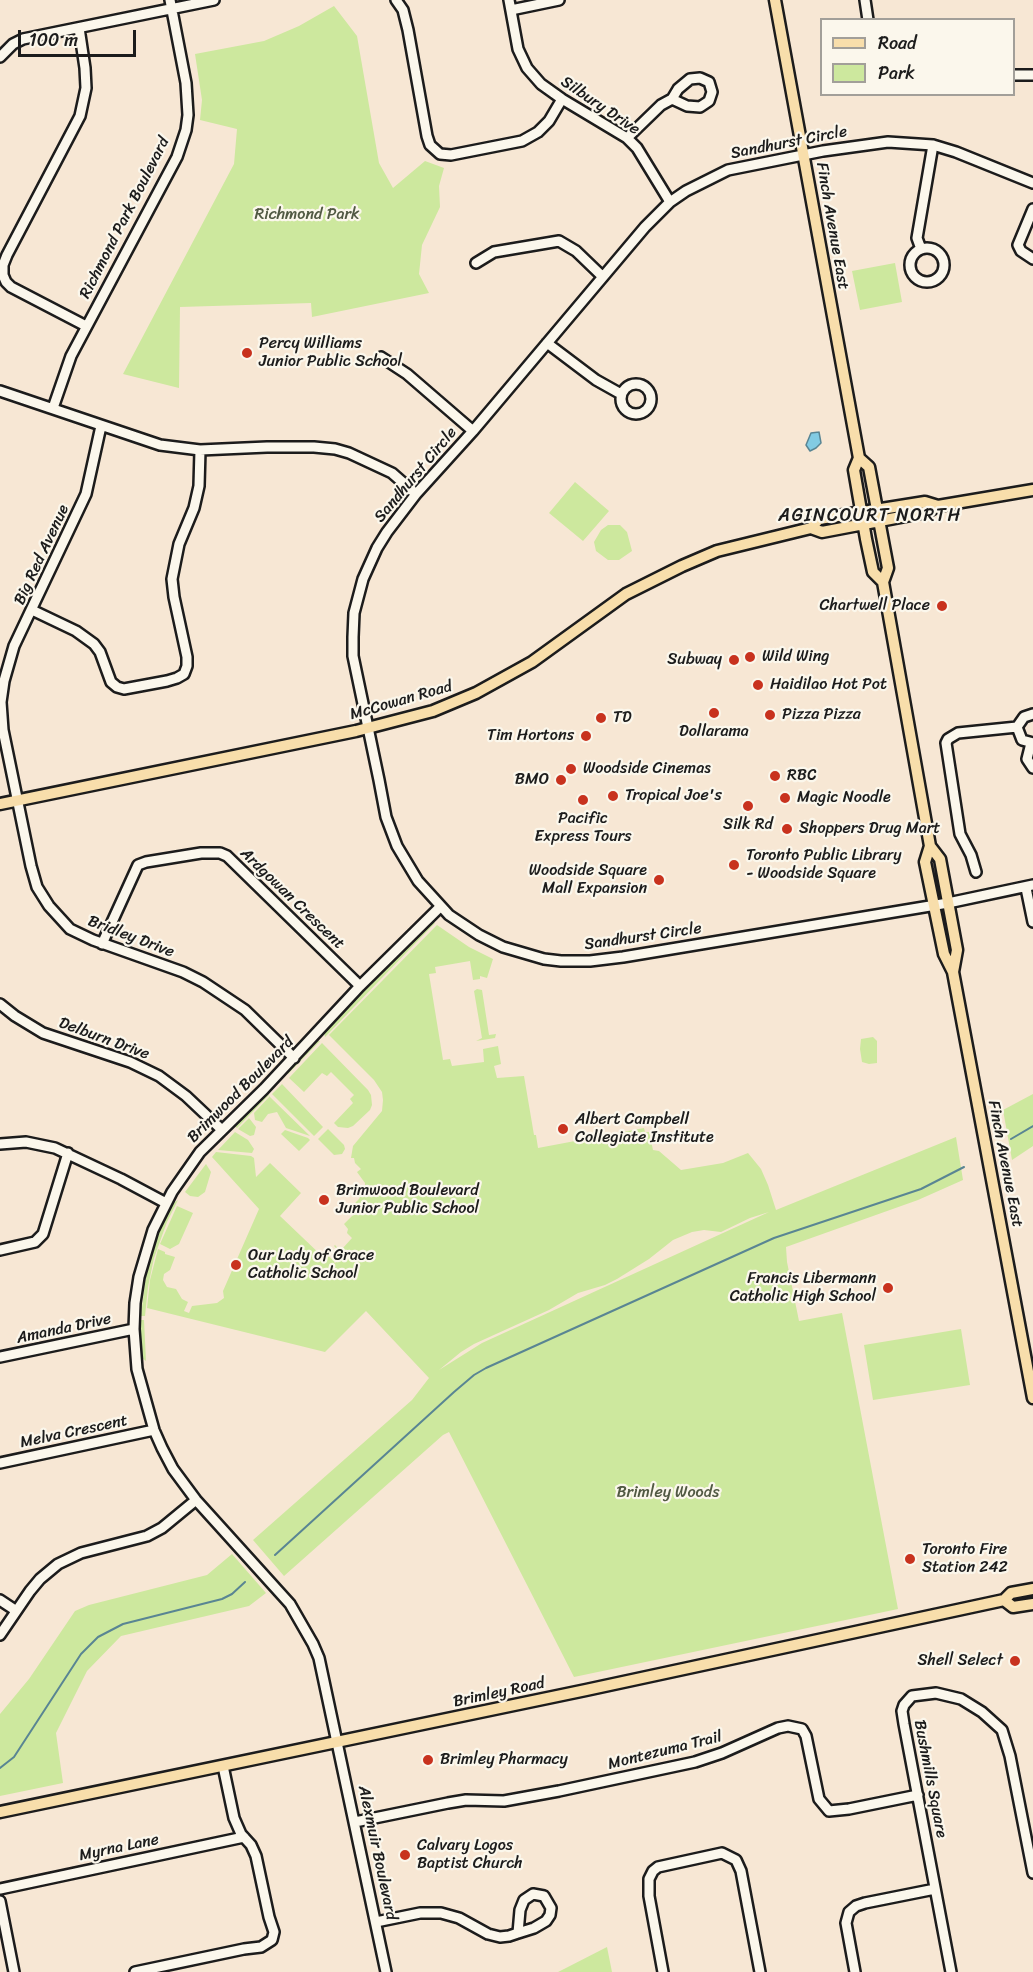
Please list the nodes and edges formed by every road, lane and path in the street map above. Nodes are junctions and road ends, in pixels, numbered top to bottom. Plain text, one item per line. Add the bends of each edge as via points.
1 (214, 0) edge
2 (396, 0) edge
3 (559, 0) edge
4 (776, 0) edge
5 (865, 0) edge
6 (171, 4) edge
7 (510, 5) edge
8 (868, 18) edge
9 (79, 28) junction
10 (0, 57) edge
11 (1015, 75) edge
12 (1033, 75) edge
13 (562, 99) junction
14 (672, 99) dead end
15 (627, 138) junction
16 (933, 145) junction
17 (804, 155) junction
18 (1033, 183) edge
19 (670, 202) junction
20 (1033, 209) edge
21 (921, 249) dead end
22 (1033, 259) edge
23 (477, 263) dead end
24 (603, 277) junction
25 (86, 326) junction
26 (547, 343) junction
27 (381, 357) dead end
28 (0, 391) edge
29 (621, 394) dead end
30 (52, 408) junction
31 (101, 426) junction
32 (473, 431) junction
33 (200, 450) junction
34 (859, 458) junction
35 (1033, 490) edge
36 (416, 494) junction
37 (938, 506) junction
38 (877, 509) junction
39 (861, 512) junction
40 (879, 522) junction
41 (864, 525) junction
42 (811, 528) junction
43 (883, 582) junction
44 (32, 610) junction
45 (0, 714) edge
46 (1033, 714) edge
47 (1017, 727) junction
48 (368, 728) junction
49 (1032, 743) edge
50 (1033, 768) edge
51 (18, 801) junction
52 (0, 804) edge
53 (930, 846) junction
54 (976, 872) dead end
55 (1030, 886) edge
56 (948, 903) junction
57 (934, 905) junction
58 (440, 907) junction
59 (1033, 922) edge
60 (102, 944) junction
61 (953, 972) junction
62 (360, 986) junction
63 (0, 1004) edge
64 (294, 1058) junction
65 (222, 1130) junction
66 (0, 1144) edge
67 (68, 1154) junction
68 (166, 1203) junction
69 (0, 1250) edge
70 (134, 1329) junction
71 (0, 1357) edge
72 (1033, 1398) edge
73 (154, 1430) junction
74 (0, 1463) edge
75 (196, 1500) junction
76 (1033, 1588) edge
77 (0, 1600) edge
78 (1004, 1600) junction
79 (1033, 1604) edge
80 (15, 1610) junction
81 (0, 1635) edge
82 (337, 1741) junction
83 (223, 1766) junction
84 (918, 1795) junction
85 (0, 1812) edge
86 (356, 1822) junction
87 (244, 1837) junction
88 (1033, 1873) edge
89 (0, 1889) edge
90 (935, 1889) junction
91 (0, 1901) edge
92 (376, 1922) junction
93 (518, 1933) junction
94 (14, 1972) edge
95 (135, 1972) edge
96 (386, 1972) edge
97 (663, 1972) edge
98 (760, 1972) edge
99 (855, 1972) edge
100 (951, 1972) edge

1 - 6 street
2 - 13 street via 408,30 427,136 440,154 522,141 549,121
3 - 7 street
4 - 17 main road, Finch Avenue East
5 - 8 street
6 - 9 street
6 - 25 street, Richmond Park Boulevard via 186,82 186,130 177,157
7 - 13 street, Silbury Drive via 518,49 527,68
9 - 10 street via 23,39
9 - 25 street via 86,88 80,116 7,255 3,275 11,287
11 - 12 street
13 - 15 street, Silbury Drive
14 - 15 street
15 - 19 street, Silbury Drive
16 - 17 street, Sandhurst Circle via 888,142
16 - 18 street, Sandhurst Circle
16 - 21 street via 917,238
17 - 19 street, Sandhurst Circle via 718,173
17 - 34 main road, Finch Avenue East
19 - 24 street, Sandhurst Circle
20 - 22 street via 1018,245
23 - 24 street via 494,252 559,241 576,250
24 - 26 street, Sandhurst Circle
25 - 30 street, Richmond Park Boulevard
26 - 29 street
26 - 32 street, Sandhurst Circle
27 - 32 street via 407,374
28 - 30 street
30 - 31 street
31 - 33 street via 160,445
31 - 44 street, Big Red Avenue via 86,494
32 - 36 street, Sandhurst Circle
33 - 36 street via 335,449 392,473
33 - 44 street via 199,486 179,544 172,579 187,657 184,674 167,681 117,687 94,644
34 - 38 main road, Finch Avenue East via 869,467
34 - 39 main road, Finch Avenue East via 854,470
35 - 37 main road, McCowan Road
36 - 48 street, Sandhurst Circle via 377,548 354,613 353,656
37 - 38 main road, McCowan Road via 925,502
37 - 40 main road, McCowan Road
38 - 39 main road, McCowan Road
38 - 40 main road, Finch Avenue East
39 - 41 main road, Finch Avenue East
39 - 42 main road, McCowan Road via 819,519
40 - 41 main road, McCowan Road
40 - 43 main road, Finch Avenue East via 888,568
41 - 42 main road, McCowan Road via 822,532
41 - 43 main road, Finch Avenue East via 873,572
42 - 48 main road, McCowan Road via 737,546 682,566 626,594 532,662 476,693 433,711
43 - 53 main road, Finch Avenue East
44 - 45 street, Big Red Avenue via 9,662
45 - 51 street, Big Red Avenue
46 - 47 street via 1024,717
47 - 49 street via 1022,740
47 - 54 street via 958,732 946,743 960,834
48 - 51 main road, McCowan Road
48 - 58 street, Sandhurst Circle via 391,834 418,881
49 - 50 street via 1027,759
51 - 52 main road, McCowan Road
51 - 60 street, Bridley Drive via 34,877 49,906 70,929
53 - 56 main road, Finch Avenue East via 940,859
53 - 57 main road, Finch Avenue East via 925,862
55 - 56 street, Sandhurst Circle
55 - 59 street
56 - 57 street, Sandhurst Circle
56 - 61 main road, Finch Avenue East via 957,950
57 - 58 street, Sandhurst Circle via 590,961 544,959 503,947
57 - 61 main road, Finch Avenue East via 944,954
58 - 62 street, Brimwood Boulevard
60 - 62 street, Ardgowan Crescent via 138,866 220,853
60 - 64 street, Bridley Drive via 202,982 245,1010
61 - 72 main road, Finch Avenue East
62 - 64 street, Brimwood Boulevard
63 - 65 street, Delburn Drive via 43,1033 130,1062 159,1076
64 - 65 street, Brimwood Boulevard
65 - 68 street, Brimwood Boulevard via 200,1152
66 - 67 street via 40,1144
67 - 68 street
67 - 69 street via 43,1234 35,1242
68 - 70 street, Brimwood Boulevard via 139,1276
70 - 71 street, Amanda Drive
70 - 73 street, Brimwood Boulevard via 137,1369
73 - 74 street, Melva Crescent
73 - 75 street, Brimwood Boulevard via 173,1469
75 - 80 street via 147,1536 81,1553 58,1564
75 - 82 street, Brimwood Boulevard via 290,1604 302,1623 319,1658
76 - 78 main road, Brimley Road via 1011,1593
77 - 80 street
78 - 79 main road, Brimley Road via 1013,1607
78 - 82 main road, Brimley Road
80 - 81 street
82 - 83 main road, Brimley Road
82 - 86 street, Alexmuir Boulevard
83 - 85 main road, Brimley Road
83 - 87 street via 234,1818
84 - 86 street, Montezuma Trail via 829,1811 819,1799 806,1736 802,1729 788,1726 722,1753 672,1767 504,1801 466,1800
84 - 88 street, Bushmills Square via 902,1712 904,1705 912,1696 924,1693 961,1699 1002,1730
84 - 90 street, Bushmills Square
86 - 92 street, Alexmuir Boulevard
87 - 89 street, Myrna Lane
87 - 95 street via 256,1856 274,1932 269,1943
90 - 99 street via 865,1903 849,1912 846,1923
90 - 100 street, Bushmills Square
91 - 94 street
92 - 93 street via 441,1913 488,1934 500,1937
92 - 96 street, Alexmuir Boulevard
93 - 93 street via 524,1900 533,1894 544,1896 551,1908 546,1921
97 - 98 street via 649,1896 653,1871 722,1853 736,1860 741,1871

